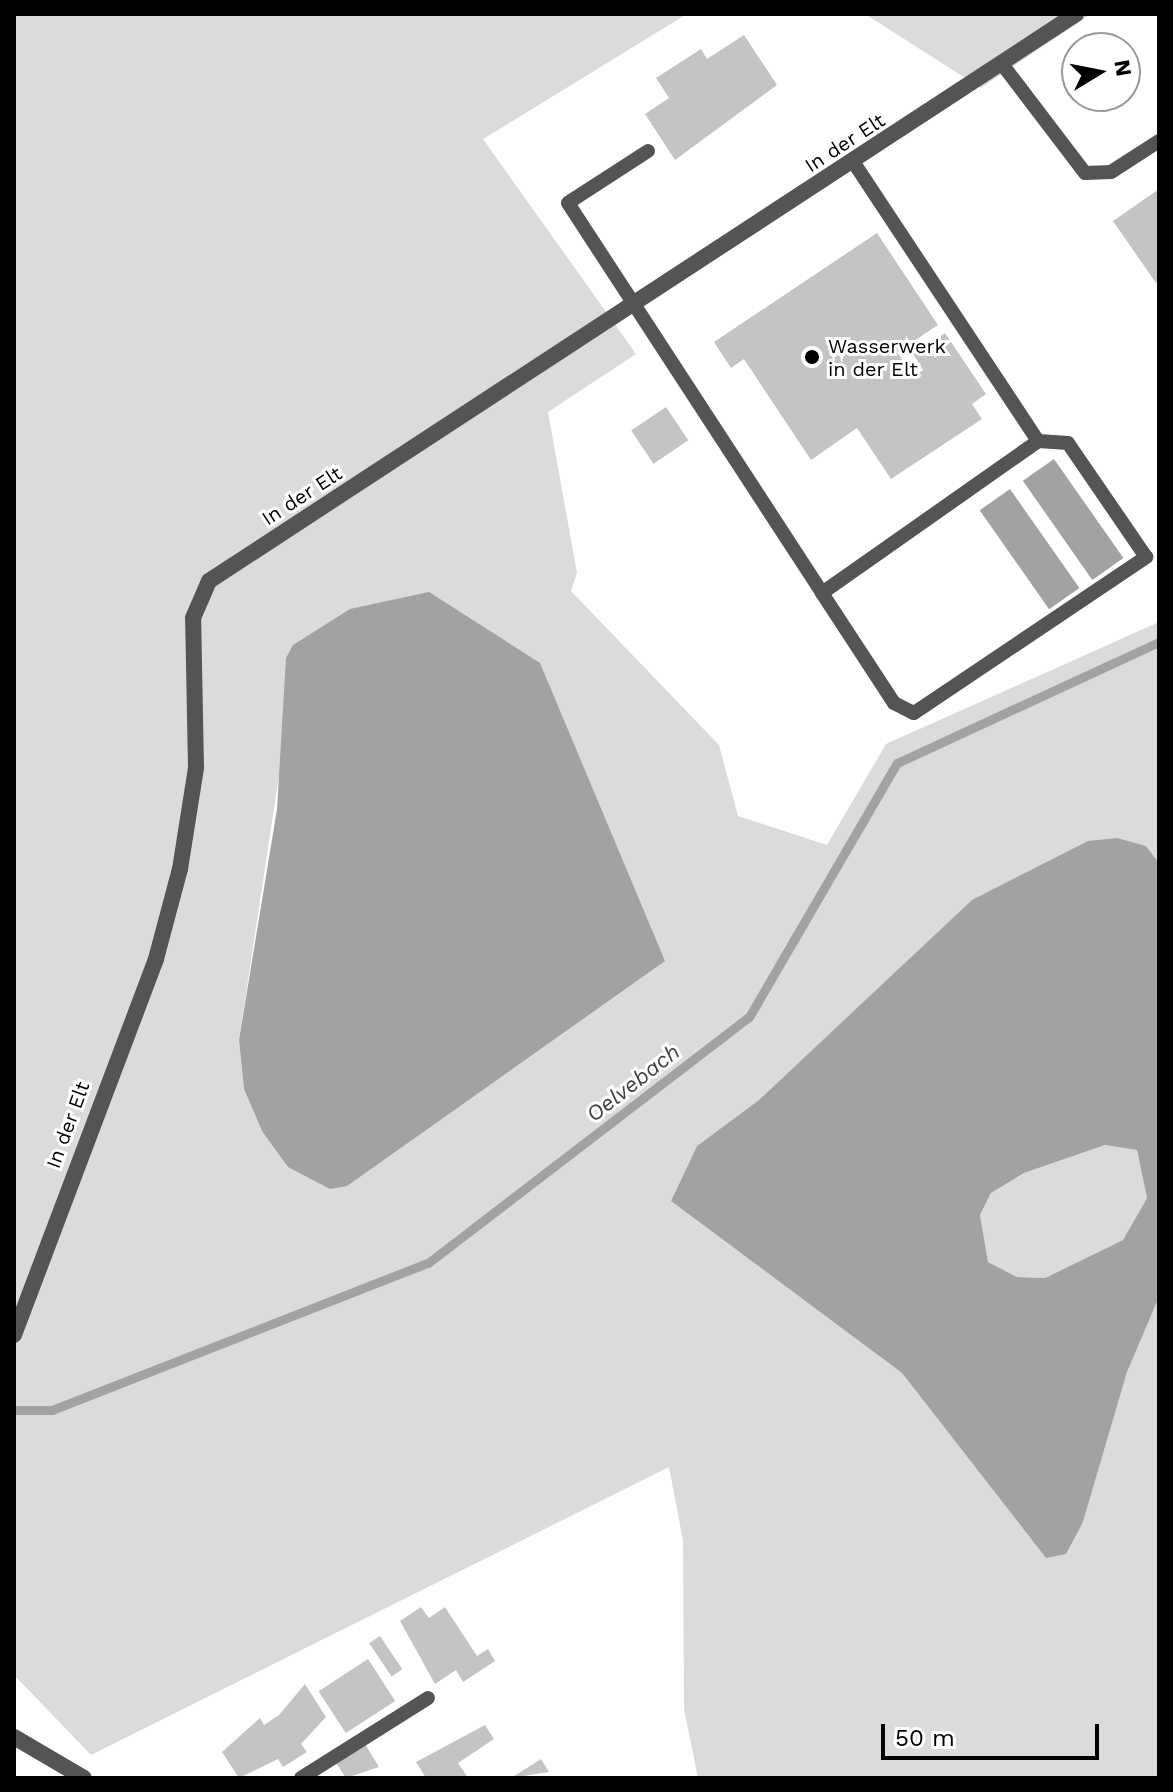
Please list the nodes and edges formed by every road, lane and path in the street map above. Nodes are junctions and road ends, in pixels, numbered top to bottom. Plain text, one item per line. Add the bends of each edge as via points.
1 (1076, 14) edge
2 (1002, 64) junction
3 (1159, 141) edge
4 (648, 151) dead end
5 (853, 162) junction
6 (631, 304) junction
7 (1038, 441) junction
8 (822, 593) junction
9 (14, 1335) edge
10 (428, 1698) dead end
11 (14, 1737) edge
12 (84, 1778) edge
13 (301, 1778) edge

1 - 2 street, In der Elt
2 - 3 lane via 1085,173 1111,172
2 - 5 street, In der Elt
4 - 6 lane via 568,203
5 - 6 street, In der Elt
5 - 7 lane
6 - 8 lane
6 - 9 street, In der Elt via 209,581 193,618 196,768 180,869 156,959
7 - 8 lane
7 - 8 lane via 1068,443 1146,557 914,713 894,703
10 - 13 lane
11 - 12 street

